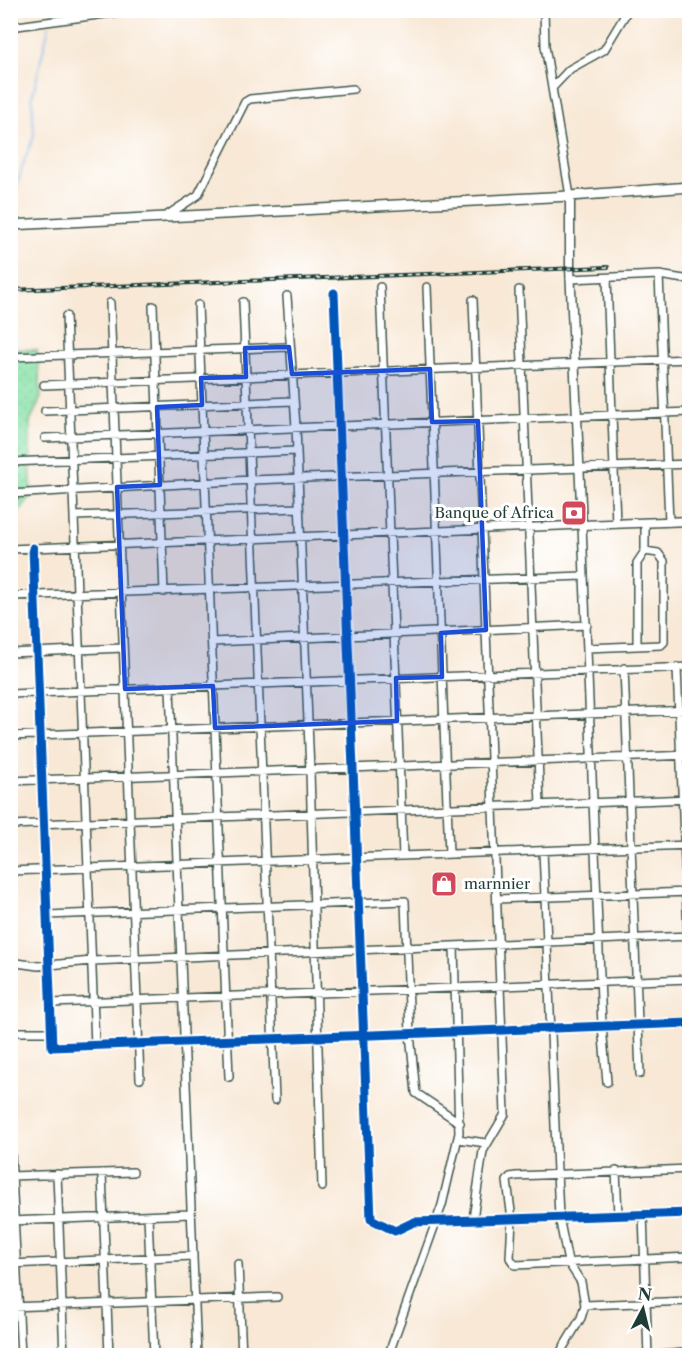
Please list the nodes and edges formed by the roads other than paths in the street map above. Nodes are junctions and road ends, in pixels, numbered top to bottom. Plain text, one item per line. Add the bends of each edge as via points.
1 (134, 10) edge
2 (544, 10) edge
3 (628, 10) edge
4 (10, 27) edge
5 (552, 88) junction
6 (353, 89) dead end
7 (690, 187) edge
8 (570, 196) junction
9 (165, 217) junction
10 (13, 225) edge
11 (659, 275) junction
12 (607, 278) junction
13 (570, 279) junction
14 (690, 280) edge
15 (380, 287) dead end
16 (427, 287) dead end
17 (519, 290) dead end
18 (334, 293) dead end
19 (287, 296) dead end
20 (473, 300) dead end
21 (243, 302) dead end
22 (110, 303) dead end
23 (198, 304) dead end
24 (153, 306) dead end
25 (66, 316) dead end
26 (289, 347) junction
27 (245, 348) junction
28 (200, 350) junction
29 (154, 352) junction
30 (112, 353) junction
31 (68, 355) junction
32 (10, 357) edge
33 (690, 359) edge
34 (662, 360) junction
35 (610, 361) junction
36 (574, 364) junction
37 (522, 366) junction
38 (476, 367) junction
39 (430, 369) junction
40 (383, 371) junction
41 (337, 373) junction
42 (292, 374) junction
43 (246, 377) junction
44 (201, 378) junction
45 (156, 380) junction
46 (113, 382) junction
47 (69, 384) junction
48 (44, 385) dead end
49 (293, 401) junction
50 (248, 403) junction
51 (202, 405) junction
52 (157, 407) junction
53 (114, 409) junction
54 (70, 410) junction
55 (45, 411) dead end
56 (690, 412) edge
57 (664, 413) junction
58 (613, 414) junction
59 (577, 417) junction
60 (524, 419) junction
61 (478, 421) junction
62 (386, 423) junction
63 (432, 423) junction
64 (339, 426) junction
65 (296, 428) junction
66 (249, 430) junction
67 (203, 432) junction
68 (158, 434) junction
69 (115, 435) junction
70 (71, 437) junction
71 (45, 438) dead end
72 (297, 451) junction
73 (250, 453) junction
74 (204, 455) junction
75 (159, 457) junction
76 (116, 458) junction
77 (72, 460) junction
78 (10, 462) edge
79 (667, 464) junction
80 (690, 464) edge
81 (580, 467) junction
82 (615, 467) junction
83 (526, 469) junction
84 (480, 472) junction
85 (435, 474) junction
86 (388, 476) junction
87 (342, 478) junction
88 (298, 479) junction
89 (251, 480) junction
90 (205, 484) junction
91 (160, 485) junction
92 (117, 487) junction
93 (73, 492) junction
94 (10, 494) edge
95 (299, 508) junction
96 (252, 510) junction
97 (206, 512) junction
98 (161, 513) junction
99 (118, 515) junction
100 (74, 516) junction
101 (690, 521) edge
102 (669, 522) junction
103 (645, 523) junction
104 (616, 524) junction
105 (582, 525) junction
106 (529, 528) junction
107 (482, 529) junction
108 (438, 531) junction
109 (390, 533) junction
110 (344, 535) junction
111 (300, 537) junction
112 (253, 539) junction
113 (207, 540) junction
114 (162, 542) junction
115 (119, 544) junction
116 (75, 546) junction
117 (33, 548) junction
118 (10, 549) edge
119 (645, 551) junction
120 (585, 576) junction
121 (484, 578) junction
122 (531, 578) junction
123 (438, 581) junction
124 (392, 583) junction
125 (300, 585) junction
126 (345, 585) junction
127 (255, 588) junction
128 (209, 590) junction
129 (164, 592) junction
130 (121, 593) junction
131 (77, 595) junction
132 (10, 597) edge
133 (34, 597) junction
134 (587, 625) junction
135 (533, 627) junction
136 (486, 630) junction
137 (441, 633) junction
138 (394, 635) junction
139 (348, 636) junction
140 (303, 638) junction
141 (257, 640) junction
142 (212, 642) junction
143 (636, 646) junction
144 (123, 648) junction
145 (587, 648) junction
146 (79, 650) junction
147 (37, 652) junction
148 (10, 653) edge
149 (677, 667) junction
150 (690, 667) edge
151 (624, 668) junction
152 (588, 671) junction
153 (534, 673) junction
154 (488, 675) junction
155 (442, 676) junction
156 (396, 678) junction
157 (349, 679) junction
158 (306, 682) junction
159 (259, 684) junction
160 (213, 686) junction
161 (170, 688) junction
162 (125, 689) junction
163 (81, 691) junction
164 (38, 693) junction
165 (10, 694) edge
166 (690, 710) edge
167 (679, 711) junction
168 (626, 713) junction
169 (590, 714) junction
170 (536, 716) junction
171 (489, 718) junction
172 (444, 720) junction
173 (397, 721) junction
174 (351, 723) junction
175 (307, 724) junction
176 (260, 727) junction
177 (215, 728) junction
178 (172, 730) junction
179 (127, 732) junction
180 (82, 733) junction
181 (40, 735) junction
182 (10, 736) edge
183 (690, 755) edge
184 (680, 756) junction
185 (627, 757) junction
186 (592, 759) junction
187 (538, 761) junction
188 (491, 763) junction
189 (446, 765) junction
190 (399, 766) junction
191 (353, 768) junction
192 (309, 771) junction
193 (262, 772) junction
194 (216, 773) junction
195 (174, 775) junction
196 (128, 777) junction
197 (84, 778) junction
198 (42, 780) junction
199 (10, 781) edge
200 (686, 799) edge
201 (629, 801) junction
202 (594, 802) junction
203 (540, 805) junction
204 (493, 806) junction
205 (448, 808) junction
206 (401, 810) junction
207 (354, 812) junction
208 (311, 814) junction
209 (264, 815) junction
210 (218, 817) junction
211 (176, 818) junction
212 (130, 820) junction
213 (86, 822) junction
214 (44, 823) junction
215 (10, 825) edge
216 (687, 845) edge
217 (631, 847) junction
218 (595, 849) junction
219 (543, 851) junction
220 (495, 852) junction
221 (449, 854) junction
222 (403, 856) junction
223 (313, 858) junction
224 (356, 858) junction
225 (266, 861) junction
226 (220, 863) junction
227 (177, 864) junction
228 (132, 866) junction
229 (88, 868) junction
230 (45, 870) junction
231 (10, 871) edge
232 (688, 892) edge
233 (633, 894) junction
234 (597, 895) junction
235 (544, 897) junction
236 (497, 899) junction
237 (358, 903) junction
238 (314, 904) junction
239 (267, 906) junction
240 (222, 908) junction
241 (179, 910) junction
242 (134, 911) junction
243 (90, 913) junction
244 (47, 915) junction
245 (689, 936) edge
246 (634, 938) junction
247 (599, 940) junction
248 (546, 942) junction
249 (499, 944) junction
250 (454, 946) junction
251 (406, 948) junction
252 (360, 950) junction
253 (316, 951) junction
254 (269, 953) junction
255 (224, 955) junction
256 (181, 957) junction
257 (136, 959) junction
258 (92, 961) junction
259 (10, 962) edge
260 (49, 965) junction
261 (689, 979) edge
262 (636, 981) junction
263 (601, 982) junction
264 (548, 984) junction
265 (500, 986) junction
266 (690, 986) edge
267 (455, 988) junction
268 (408, 989) junction
269 (362, 991) junction
270 (318, 993) junction
271 (271, 995) junction
272 (225, 996) junction
273 (183, 998) junction
274 (137, 1000) junction
275 (93, 1001) junction
276 (51, 1003) junction
277 (690, 1023) edge
278 (638, 1025) junction
279 (602, 1026) junction
280 (550, 1028) junction
281 (502, 1030) junction
282 (10, 1032) edge
283 (52, 1032) junction
284 (457, 1032) junction
285 (410, 1034) junction
286 (363, 1035) junction
287 (320, 1038) junction
288 (273, 1039) junction
289 (227, 1041) junction
290 (184, 1042) junction
291 (139, 1044) junction
292 (95, 1046) junction
293 (640, 1074) dead end
294 (229, 1077) dead end
295 (140, 1079) dead end
296 (607, 1082) dead end
297 (275, 1100) dead end
298 (460, 1123) junction
299 (458, 1139) junction
300 (486, 1143) junction
301 (11, 1154) edge
302 (690, 1169) edge
303 (616, 1171) junction
304 (133, 1172) dead end
305 (102, 1173) junction
306 (57, 1174) junction
307 (555, 1174) junction
308 (11, 1176) edge
309 (322, 1187) dead end
310 (690, 1213) edge
311 (191, 1214) junction
312 (643, 1214) junction
313 (618, 1215) junction
314 (148, 1216) junction
315 (104, 1218) junction
316 (559, 1218) junction
317 (58, 1219) junction
318 (472, 1219) junction
319 (512, 1219) junction
320 (12, 1221) edge
321 (436, 1223) junction
322 (193, 1256) junction
323 (690, 1257) edge
324 (150, 1258) junction
325 (645, 1258) junction
326 (105, 1260) junction
327 (60, 1262) junction
328 (568, 1262) junction
329 (14, 1264) edge
330 (238, 1264) dead end
331 (277, 1297) dead end
332 (240, 1300) junction
333 (690, 1301) edge
334 (152, 1302) junction
335 (195, 1302) junction
336 (646, 1302) junction
337 (107, 1304) junction
338 (62, 1305) junction
339 (585, 1305) junction
340 (14, 1307) edge
341 (690, 1353) edge
342 (21, 1356) edge
343 (64, 1356) edge
344 (109, 1356) edge
345 (154, 1356) edge
346 (197, 1356) edge
347 (242, 1356) edge
348 (388, 1356) edge
349 (558, 1356) edge
350 (651, 1356) edge

1 - 4 street
2 - 5 street
3 - 5 street via 604,50 570,69
5 - 8 street
6 - 9 street via 245,102 198,195
7 - 8 highway
8 - 9 highway
8 - 13 main road
9 - 10 highway
11 - 12 street
11 - 14 street
11 - 34 street
12 - 13 street
12 - 35 street
13 - 36 main road
15 - 40 street
16 - 39 street
17 - 37 street
18 - 41 street
19 - 26 street
20 - 38 street
21 - 27 street
22 - 30 street
23 - 28 street
24 - 29 street
25 - 31 street
26 - 27 street
26 - 42 street
27 - 28 street
27 - 43 street
28 - 29 street
28 - 44 street
29 - 30 street
29 - 45 street
30 - 31 street
30 - 46 street
31 - 32 street
31 - 47 street
33 - 34 street
34 - 35 street
34 - 57 street
35 - 36 street
35 - 58 street
36 - 37 street
36 - 59 main road
37 - 38 street
37 - 60 street
38 - 39 street
38 - 61 street
39 - 40 street
39 - 63 street
40 - 41 street
40 - 62 street
41 - 42 street
41 - 64 street
42 - 43 street
42 - 49 street
43 - 44 street
43 - 50 street
44 - 45 street
44 - 51 street
45 - 46 street
45 - 52 street
46 - 47 street
46 - 53 street
47 - 48 street
47 - 54 street
49 - 50 street
49 - 65 street
50 - 51 street
50 - 66 street
51 - 52 street
51 - 67 street
52 - 53 street
52 - 68 street
53 - 54 street
53 - 69 street
54 - 55 street
54 - 70 street
56 - 57 street
57 - 58 street
57 - 79 street
58 - 59 street
58 - 82 street
59 - 60 street
59 - 81 main road
60 - 61 street
60 - 83 street
61 - 63 street
61 - 84 street
62 - 63 street
62 - 64 street
62 - 86 street
63 - 85 street
64 - 65 street
64 - 87 street
65 - 66 street
65 - 72 street
66 - 67 street
66 - 73 street
67 - 68 street
67 - 74 street
68 - 69 street
68 - 75 street
69 - 70 street
69 - 76 street
70 - 71 street
70 - 77 street
72 - 73 street
72 - 88 street
73 - 74 street
73 - 89 street
74 - 75 street
74 - 90 street
75 - 76 street
75 - 91 street
76 - 77 street
76 - 92 street
77 - 78 street
77 - 93 street
79 - 80 street
79 - 82 street
79 - 102 street
81 - 82 street
81 - 83 street
81 - 105 main road
82 - 104 street
83 - 84 street
83 - 106 street
84 - 85 street
84 - 107 street
85 - 86 street
85 - 108 street
86 - 87 street
86 - 109 street
87 - 88 street
87 - 110 street
88 - 89 street
88 - 95 street
89 - 90 street
89 - 96 street
90 - 91 street
90 - 97 street
91 - 92 street
91 - 98 street
92 - 93 street
92 - 99 street
93 - 94 street
93 - 100 street
95 - 96 street
95 - 111 street
96 - 97 street
96 - 112 street
97 - 98 street
97 - 113 street
98 - 99 street
98 - 114 street
99 - 100 street
99 - 115 street
100 - 116 street
101 - 102 main road
102 - 103 main road
103 - 104 main road
103 - 119 street
104 - 105 main road
105 - 106 street
105 - 120 street
106 - 107 street
106 - 122 street
107 - 108 street
107 - 121 street
108 - 109 street
108 - 123 street
109 - 110 street
109 - 124 street
110 - 111 street
110 - 126 street
111 - 112 street
111 - 125 street
112 - 113 street
112 - 127 street
113 - 114 street
113 - 128 street
114 - 115 street
114 - 129 street
115 - 116 street
115 - 130 street
116 - 117 street
116 - 131 street
117 - 118 street
117 - 133 street
119 - 143 street via 637,563
119 - 143 street via 658,553 663,561 665,637 661,645
120 - 122 street
120 - 134 street
121 - 122 street
121 - 123 street
121 - 136 street
122 - 135 street
123 - 124 street
123 - 137 street
124 - 126 street
124 - 138 street
125 - 126 street
125 - 127 street
125 - 140 street
126 - 139 street
127 - 128 street
127 - 141 street
128 - 129 street
128 - 142 street
129 - 130 street
130 - 131 street
130 - 144 street
131 - 133 street
131 - 146 street
132 - 133 street
133 - 147 street
134 - 135 street
134 - 145 street
135 - 136 street
135 - 153 street
136 - 137 street
136 - 154 street
137 - 138 street
137 - 155 street
138 - 139 street
138 - 156 street
139 - 140 street
139 - 157 street
140 - 141 street
140 - 158 street
141 - 142 street
141 - 159 street
142 - 160 street
143 - 145 street
144 - 146 street
144 - 162 street
145 - 152 street
146 - 147 street
146 - 163 street
147 - 148 street
147 - 164 street
149 - 150 street
149 - 151 street
149 - 167 street
151 - 152 street
151 - 168 street
152 - 153 street
152 - 169 street
153 - 154 street
153 - 170 street
154 - 155 street
154 - 171 street
155 - 156 street
155 - 172 street
156 - 157 street
156 - 173 street
157 - 158 street
157 - 174 street
158 - 159 street
158 - 175 street
159 - 160 street
159 - 176 street
160 - 161 street
160 - 177 street
161 - 162 street
161 - 178 street
162 - 163 street
162 - 179 street
163 - 164 street
163 - 180 street
164 - 165 street
164 - 181 street
166 - 167 street
167 - 168 street
167 - 184 street
168 - 169 street
168 - 185 street
169 - 170 street
169 - 186 street
170 - 171 street
170 - 187 street
171 - 172 street
171 - 188 street
172 - 173 street
172 - 189 street
173 - 174 street
173 - 190 street
174 - 175 street
174 - 191 street
175 - 176 street
175 - 192 street
176 - 177 street
176 - 193 street
177 - 178 street
177 - 194 street
178 - 179 street
178 - 195 street
179 - 180 street
179 - 196 street
180 - 181 street
180 - 197 street
181 - 182 street
181 - 198 street
183 - 184 street
184 - 185 street
184 - 200 street
185 - 186 street
185 - 201 street
186 - 187 street
186 - 202 street
187 - 188 street
187 - 203 street
188 - 189 street
188 - 204 street
189 - 190 street
189 - 205 street
190 - 191 street
190 - 206 street
191 - 192 street
191 - 207 street
192 - 193 street
192 - 208 street
193 - 194 street
193 - 209 street
194 - 195 street
194 - 210 street
195 - 196 street
195 - 211 street
196 - 197 street
196 - 212 street
197 - 198 street
197 - 213 street
198 - 199 street
198 - 214 street
200 - 201 street
200 - 216 street
201 - 202 street
201 - 217 street
202 - 203 street
202 - 218 street
203 - 204 street
204 - 205 street
204 - 220 street
205 - 206 street
205 - 221 street
206 - 207 street
206 - 222 street
207 - 208 street
207 - 224 street
208 - 209 street
208 - 223 street
209 - 210 street
209 - 225 street
210 - 211 street
210 - 226 street
211 - 212 street
211 - 227 street
212 - 213 street
212 - 228 street
213 - 214 street
213 - 229 street
214 - 215 street
214 - 230 street
216 - 217 street
216 - 232 street
217 - 218 street
217 - 233 street
218 - 219 street
218 - 234 street
219 - 220 street
219 - 235 street
220 - 221 street
220 - 236 street
221 - 222 street
222 - 224 street
223 - 224 street
223 - 225 street
223 - 238 street
224 - 237 street
225 - 226 street
225 - 239 street
226 - 227 street
226 - 240 street
227 - 228 street
227 - 241 street
228 - 229 street
228 - 242 street
229 - 230 street
229 - 243 street
230 - 231 street
230 - 244 street
232 - 233 street
232 - 245 street
233 - 234 street
233 - 246 street
234 - 235 street
234 - 247 street
235 - 236 street
235 - 248 street
236 - 249 street
237 - 238 street
237 - 251 street via 405,901
237 - 252 street
238 - 239 street
238 - 253 street
239 - 240 street
239 - 254 street
240 - 241 street
240 - 255 street
241 - 242 street
241 - 256 street
242 - 243 street
242 - 257 street
243 - 244 street
243 - 258 street
244 - 260 street
245 - 246 street
245 - 261 street
246 - 247 street
246 - 262 street
247 - 248 street
247 - 263 street
248 - 249 street
248 - 264 street
249 - 250 street
249 - 265 street
250 - 251 street
250 - 267 street
251 - 252 street
251 - 268 street
252 - 253 street
252 - 269 street
253 - 254 street
253 - 270 street
254 - 255 street
254 - 271 street
255 - 256 street
255 - 272 street
256 - 257 street
256 - 273 street
257 - 258 street
257 - 274 street
258 - 260 street
258 - 275 street
259 - 260 street
260 - 276 street
261 - 262 street
261 - 266 street
262 - 263 street
262 - 278 street
263 - 264 street
263 - 279 street
264 - 265 street
264 - 280 street
265 - 267 street
265 - 281 street
267 - 268 street
267 - 284 street
268 - 269 street
268 - 285 street
269 - 270 street
269 - 286 street
270 - 271 street
270 - 287 street
271 - 272 street
271 - 288 street
272 - 273 street
272 - 289 street
273 - 274 street
273 - 290 street
274 - 275 street
274 - 291 street
275 - 276 street
275 - 292 street
276 - 283 street
277 - 278 street
278 - 279 street
278 - 293 street
279 - 280 street
279 - 296 street
280 - 281 street
280 - 307 street
281 - 284 street
281 - 300 street via 505,1114
282 - 283 street
283 - 292 street via 52,1047
284 - 285 street
284 - 298 street
285 - 286 street
285 - 298 street via 416,1093
286 - 287 street
286 - 321 street via 371,1219 395,1231 410,1222
287 - 288 street
287 - 309 street
288 - 289 street
288 - 297 street
289 - 290 street
289 - 294 street
290 - 291 street
290 - 311 street
291 - 292 street
291 - 295 street
298 - 299 street
299 - 300 street
299 - 321 street
300 - 318 street
301 - 308 street
302 - 303 street
303 - 307 street
303 - 313 street
304 - 305 street
305 - 306 street
305 - 315 street
306 - 308 street
306 - 317 street
307 - 316 street
307 - 319 street via 510,1177 507,1181
308 - 320 street
310 - 312 street
311 - 314 street
311 - 322 street
312 - 313 street
312 - 325 street
313 - 316 street
314 - 315 street
314 - 324 street
315 - 317 street
315 - 326 street
316 - 319 street
316 - 328 street
317 - 320 street
317 - 327 street
318 - 319 street
318 - 321 street
319 - 328 street via 512,1263
320 - 329 street
321 - 348 street
322 - 324 street
322 - 335 street
323 - 325 street
324 - 326 street
324 - 334 street
325 - 328 street
325 - 336 street
326 - 327 street
326 - 337 street
327 - 329 street
327 - 338 street
328 - 339 street via 581,1282
329 - 340 street
330 - 332 street
331 - 332 street
332 - 335 street
332 - 347 street
333 - 336 street
334 - 335 street
334 - 337 street
334 - 345 street
335 - 346 street
336 - 339 street
336 - 350 street
337 - 338 street
337 - 344 street
338 - 340 street
338 - 343 street
339 - 349 street
340 - 342 street
341 - 350 main road

